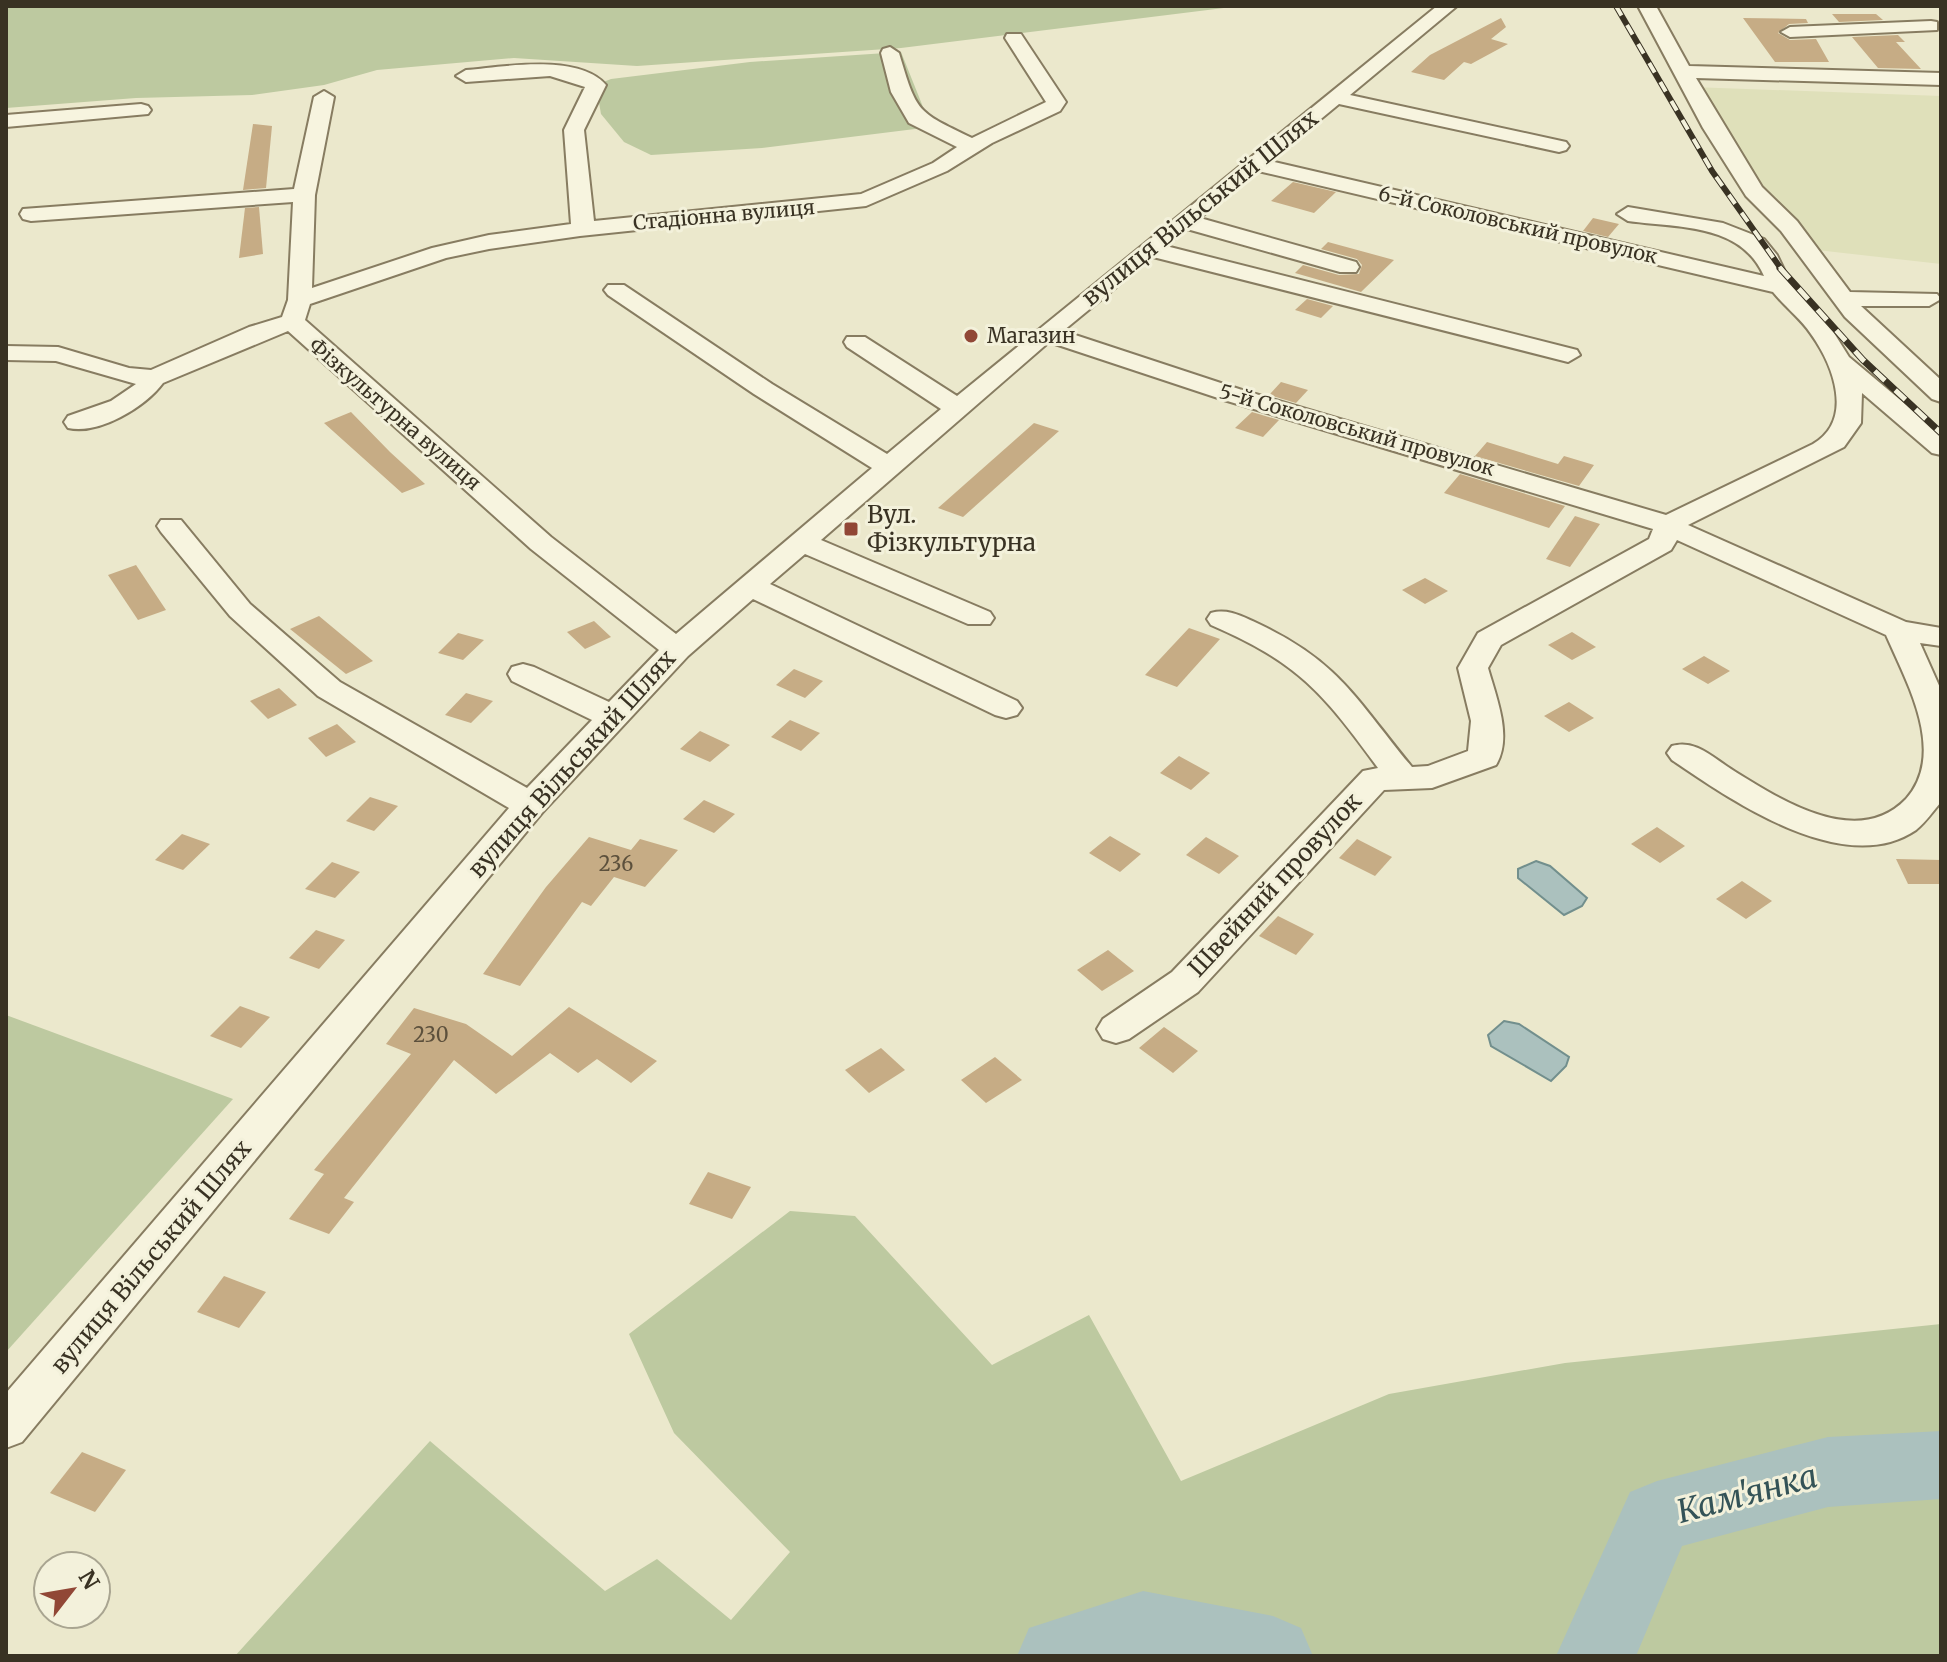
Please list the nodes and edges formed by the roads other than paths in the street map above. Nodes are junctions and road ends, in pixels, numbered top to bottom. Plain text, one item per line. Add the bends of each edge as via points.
1 (1448, 6) edge
2 (1647, 6) edge
3 (1929, 6) edge
4 (1867, 9) dead end
5 (1928, 28) edge
6 (1790, 32) dead end
7 (1014, 38) dead end
8 (890, 53) dead end
9 (1684, 72) junction
10 (466, 76) dead end
11 (1941, 79) edge
12 (324, 97) dead end
13 (1337, 98) junction
14 (141, 110) dead end
15 (6, 121) edge
16 (1559, 146) dead end
17 (973, 147) junction
18 (1255, 164) junction
19 (304, 195) junction
20 (31, 214) dead end
21 (1628, 214) dead end
22 (1184, 221) junction
23 (580, 229) junction
24 (1149, 249) junction
25 (1348, 267) dead end
26 (1781, 287) junction
27 (616, 290) dead end
28 (1844, 299) junction
29 (1929, 299) dead end
30 (296, 311) junction
31 (1045, 333) junction
32 (856, 342) dead end
33 (6, 353) edge
34 (1568, 355) dead end
35 (1838, 360) junction
36 (154, 378) junction
37 (1941, 394) edge
38 (958, 408) junction
39 (77, 422) dead end
40 (1941, 447) edge
41 (889, 467) junction
42 (171, 526) dead end
43 (1668, 526) junction
44 (801, 542) junction
45 (750, 586) junction
46 (979, 618) dead end
47 (1222, 619) dead end
48 (1899, 630) junction
49 (1941, 637) edge
50 (677, 649) junction
51 (523, 674) dead end
52 (1006, 708) dead end
53 (611, 716) junction
54 (1683, 753) dead end
55 (1941, 759) edge
56 (1403, 778) junction
57 (530, 805) junction
58 (1116, 1029) dead end
59 (6, 1427) edge

1 - 13 street, вулиця Вільський Шлях
2 - 9 street
3 - 5 street via 1935,11
4 - 5 street
5 - 6 street
7 - 17 street, Стадіонна вулиця via 1056,102
8 - 17 street via 901,92 916,119
9 - 11 street
9 - 28 street via 1754,191 1789,226
10 - 23 street via 557,70 584,76 596,85 574,130
12 - 19 street
13 - 16 street
13 - 18 street, вулиця Вільський Шлях
14 - 15 street
17 - 23 street, Стадіонна вулиця via 866,200
18 - 22 street, вулиця Вільський Шлях
18 - 26 street, 6-й Соколовський провулок
19 - 20 street
19 - 30 street
21 - 26 street via 1747,238 1776,270
22 - 24 street, вулиця Вільський Шлях
22 - 25 street
23 - 30 street, Стадіонна вулиця via 463,247
24 - 31 street, вулиця Вільський Шлях
24 - 34 street
26 - 35 street via 1814,321
27 - 41 street
28 - 29 street
28 - 37 street via 1886,346
30 - 36 street, Стадіонна вулиця
30 - 50 street, Фізкультурна вулиця via 541,543
31 - 38 street, вулиця Вільський Шлях
31 - 43 street, 5-й Соколовський провулок
32 - 38 street
33 - 36 street via 58,354
35 - 40 street
35 - 43 street via 1852,406 1841,435 1784,471 1690,509
36 - 39 street, Стадіонна вулиця via 145,391 119,408
38 - 41 street, вулиця Вільський Шлях
41 - 44 street, вулиця Вільський Шлях
42 - 57 street via 240,610 329,689
43 - 48 street, 5-й Соколовський провулок
43 - 56 street, Швейний провулок via 1661,544 1489,639 1473,668 1487,721 1484,757 1432,777
44 - 45 street, вулиця Вільський Шлях
44 - 46 street
45 - 50 street, вулиця Вільський Шлях
45 - 52 street
47 - 56 street via 1263,635 1324,680
48 - 49 street, 5-й Соколовський провулок
48 - 55 street via 1937,716
50 - 53 street, вулиця Вільський Шлях
51 - 53 street
53 - 57 street, вулиця Вільський Шлях
54 - 55 street via 1794,820 1859,835 1898,825 1928,797
56 - 58 street, Швейний провулок via 1375,779 1185,982
57 - 59 street, вулиця Вільський Шлях

